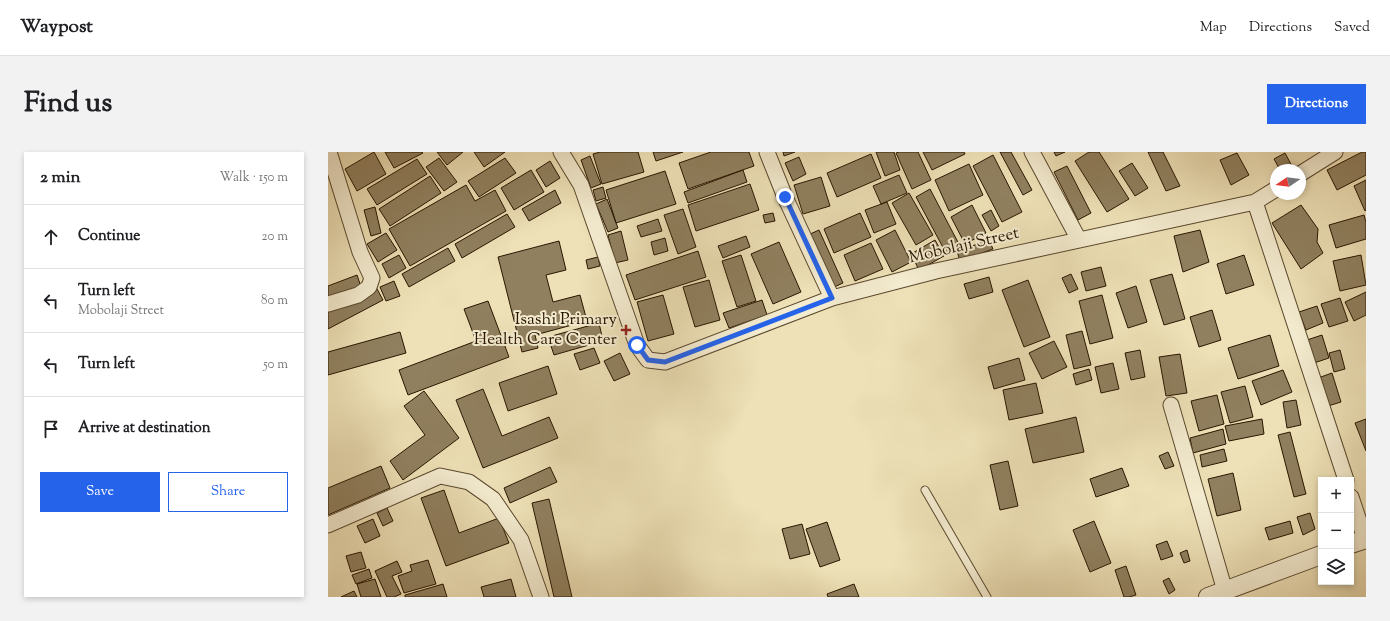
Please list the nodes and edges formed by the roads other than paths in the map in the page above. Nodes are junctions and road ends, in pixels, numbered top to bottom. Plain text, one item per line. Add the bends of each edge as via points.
1 (329, 152) edge
2 (561, 152) edge
3 (767, 152) edge
4 (1032, 152) edge
5 (1335, 152) edge
6 (1306, 170) edge
7 (1270, 193) edge
8 (1255, 202) junction
9 (1079, 240) junction
10 (832, 298) junction
11 (328, 304) edge
12 (1171, 405) dead end
13 (1345, 477) edge
14 (925, 490) dead end
15 (1354, 510) edge
16 (328, 525) edge
17 (1361, 541) edge
18 (1318, 556) edge
19 (1225, 590) junction
20 (541, 597) edge
21 (987, 597) edge
22 (1208, 597) edge

1 - 11 street via 360,252 372,278 369,287 358,295
2 - 10 street, Mobolaji Street via 581,184 637,345 648,360 665,362
3 - 10 street
4 - 9 street
5 - 6 street
7 - 8 street, Mobolaji Street
8 - 9 street, Mobolaji Street
8 - 13 street
9 - 10 street, Mobolaji Street via 936,271
12 - 19 street
14 - 21 lane
15 - 17 street
16 - 20 street via 440,476 469,482 493,498 521,540
18 - 19 street
19 - 22 street

